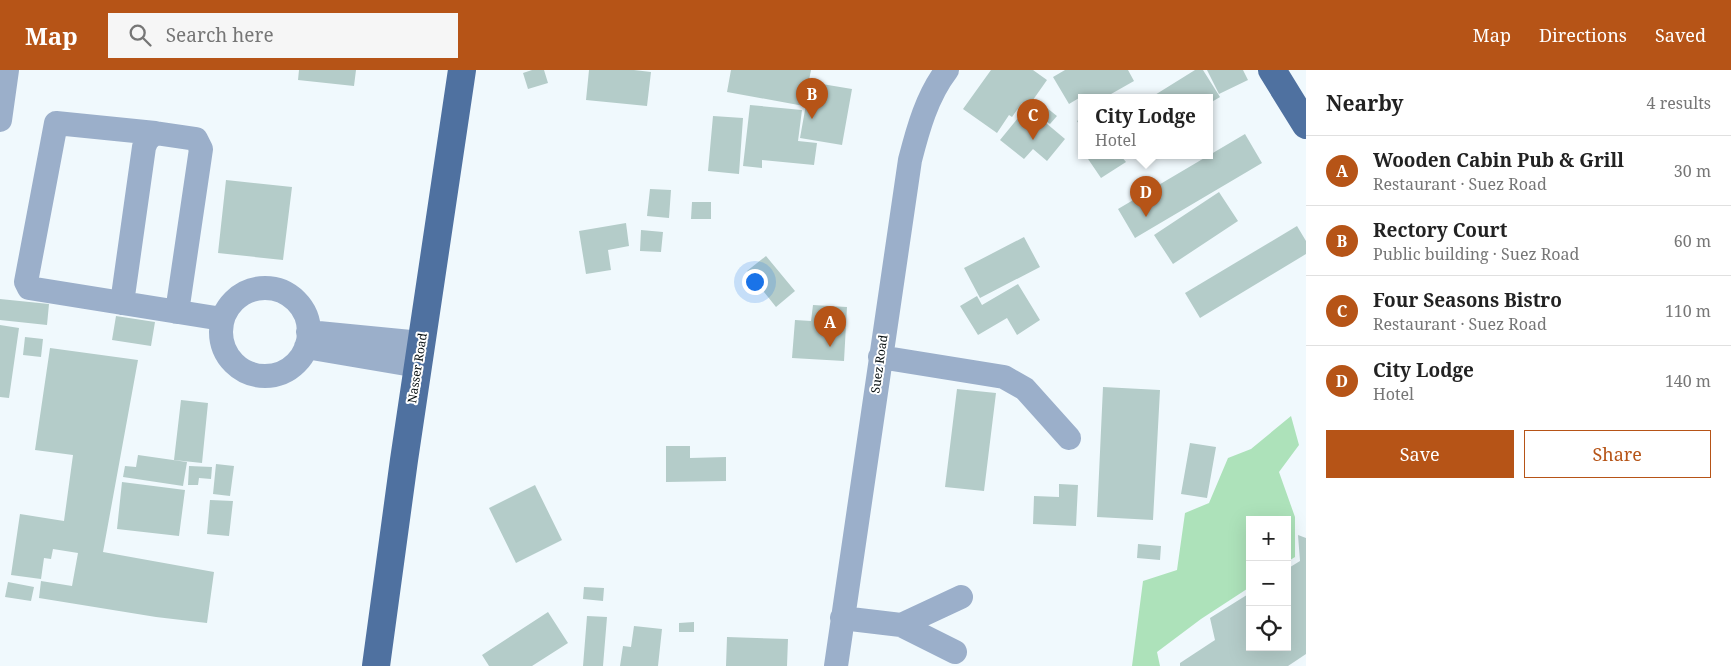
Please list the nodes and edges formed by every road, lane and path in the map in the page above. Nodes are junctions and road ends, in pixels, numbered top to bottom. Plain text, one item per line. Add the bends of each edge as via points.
1 (7, 70) edge
2 (462, 70) edge
3 (947, 70) edge
4 (1272, 70) edge
5 (0, 120) edge
6 (1306, 125) edge
7 (155, 133) junction
8 (122, 303) junction
9 (177, 312) junction
10 (222, 319) junction
11 (307, 340) junction
12 (419, 355) junction
13 (880, 357) junction
14 (1069, 438) dead end
15 (961, 597) dead end
16 (842, 618) junction
17 (901, 625) junction
18 (955, 652) dead end
19 (376, 666) edge
20 (836, 666) edge

1 - 5 street
2 - 12 main road, Nasser Road
3 - 13 street, Suez Road via 923,116 910,160
4 - 6 main road
7 - 8 street via 144,146
7 - 8 street via 56,124 54,133 26,282 29,288
7 - 9 street via 196,139 201,149
8 - 9 street
9 - 10 street
10 - 11 street via 232,302 247,291 275,290 299,305 304,314
10 - 11 street via 222,343 226,354 233,363 253,375 274,376 285,372 298,362
11 - 12 street
12 - 19 main road, Nasser Road
13 - 14 street via 1004,377 1025,389
13 - 16 street, Suez Road
15 - 17 street
16 - 17 street
16 - 20 street, Suez Road
17 - 18 street

